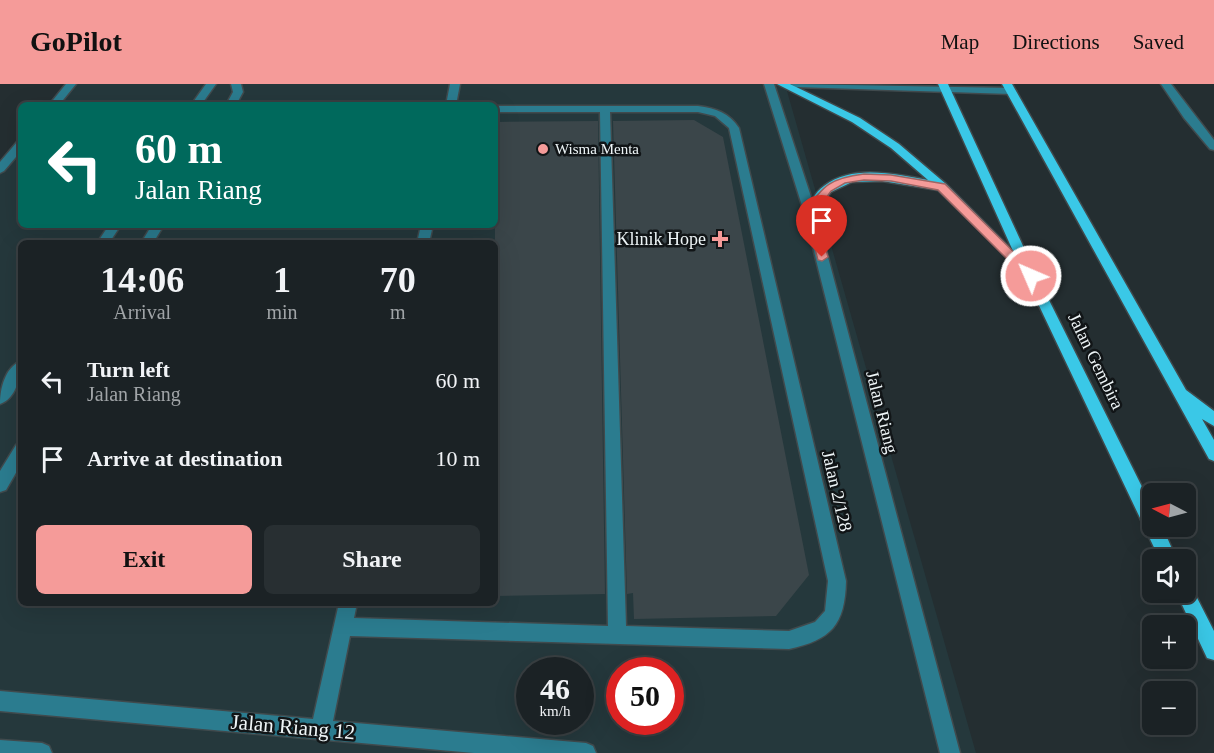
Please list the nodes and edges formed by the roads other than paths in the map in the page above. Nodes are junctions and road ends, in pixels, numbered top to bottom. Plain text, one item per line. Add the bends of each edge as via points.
1 (71, 84) edge
2 (211, 84) edge
3 (236, 84) edge
4 (455, 84) edge
5 (769, 84) edge
6 (782, 84) edge
7 (796, 84) edge
8 (1166, 84) edge
9 (944, 87) edge
10 (1009, 88) edge
11 (56, 102) edge
12 (197, 102) edge
13 (233, 102) edge
14 (452, 102) edge
15 (498, 109) edge
16 (605, 109) junction
17 (1214, 147) edge
18 (18, 148) edge
19 (0, 169) edge
20 (942, 187) junction
21 (810, 212) junction
22 (1031, 276) junction
23 (18, 371) edge
24 (1177, 389) junction
25 (0, 398) edge
26 (1214, 420) edge
27 (1214, 454) edge
28 (18, 455) edge
29 (0, 485) edge
30 (1142, 503) edge
31 (1190, 603) edge
32 (347, 606) edge
33 (343, 627) junction
34 (617, 634) junction
35 (1214, 651) edge
36 (0, 701) edge
37 (321, 729) junction
38 (0, 750) edge
39 (42, 753) edge
40 (586, 753) edge
41 (950, 753) edge

1 - 11 street
2 - 12 street
3 - 13 street via 238,92
4 - 14 street
5 - 21 street, Jalan Riang
6 - 20 main road via 856,120 895,146
7 - 9 street
8 - 17 street
9 - 10 street
9 - 22 main road, Jalan Gembira
10 - 24 main road
15 - 16 street, Jalan 2/128
16 - 34 street
16 - 34 street, Jalan 2/128 via 711,111 722,115 734,128 837,582 837,604 828,622 812,636 789,640
18 - 19 street
20 - 21 main road via 891,178 842,180 827,189
20 - 22 main road
21 - 41 street, Jalan Riang
22 - 30 main road, Jalan Gembira
23 - 25 street
24 - 26 main road
24 - 27 main road
28 - 29 street
31 - 35 main road
32 - 33 street
33 - 34 street, Jalan 2/128
33 - 37 street
36 - 37 street, Jalan Riang 12
37 - 40 street, Jalan Riang 12
38 - 39 street

